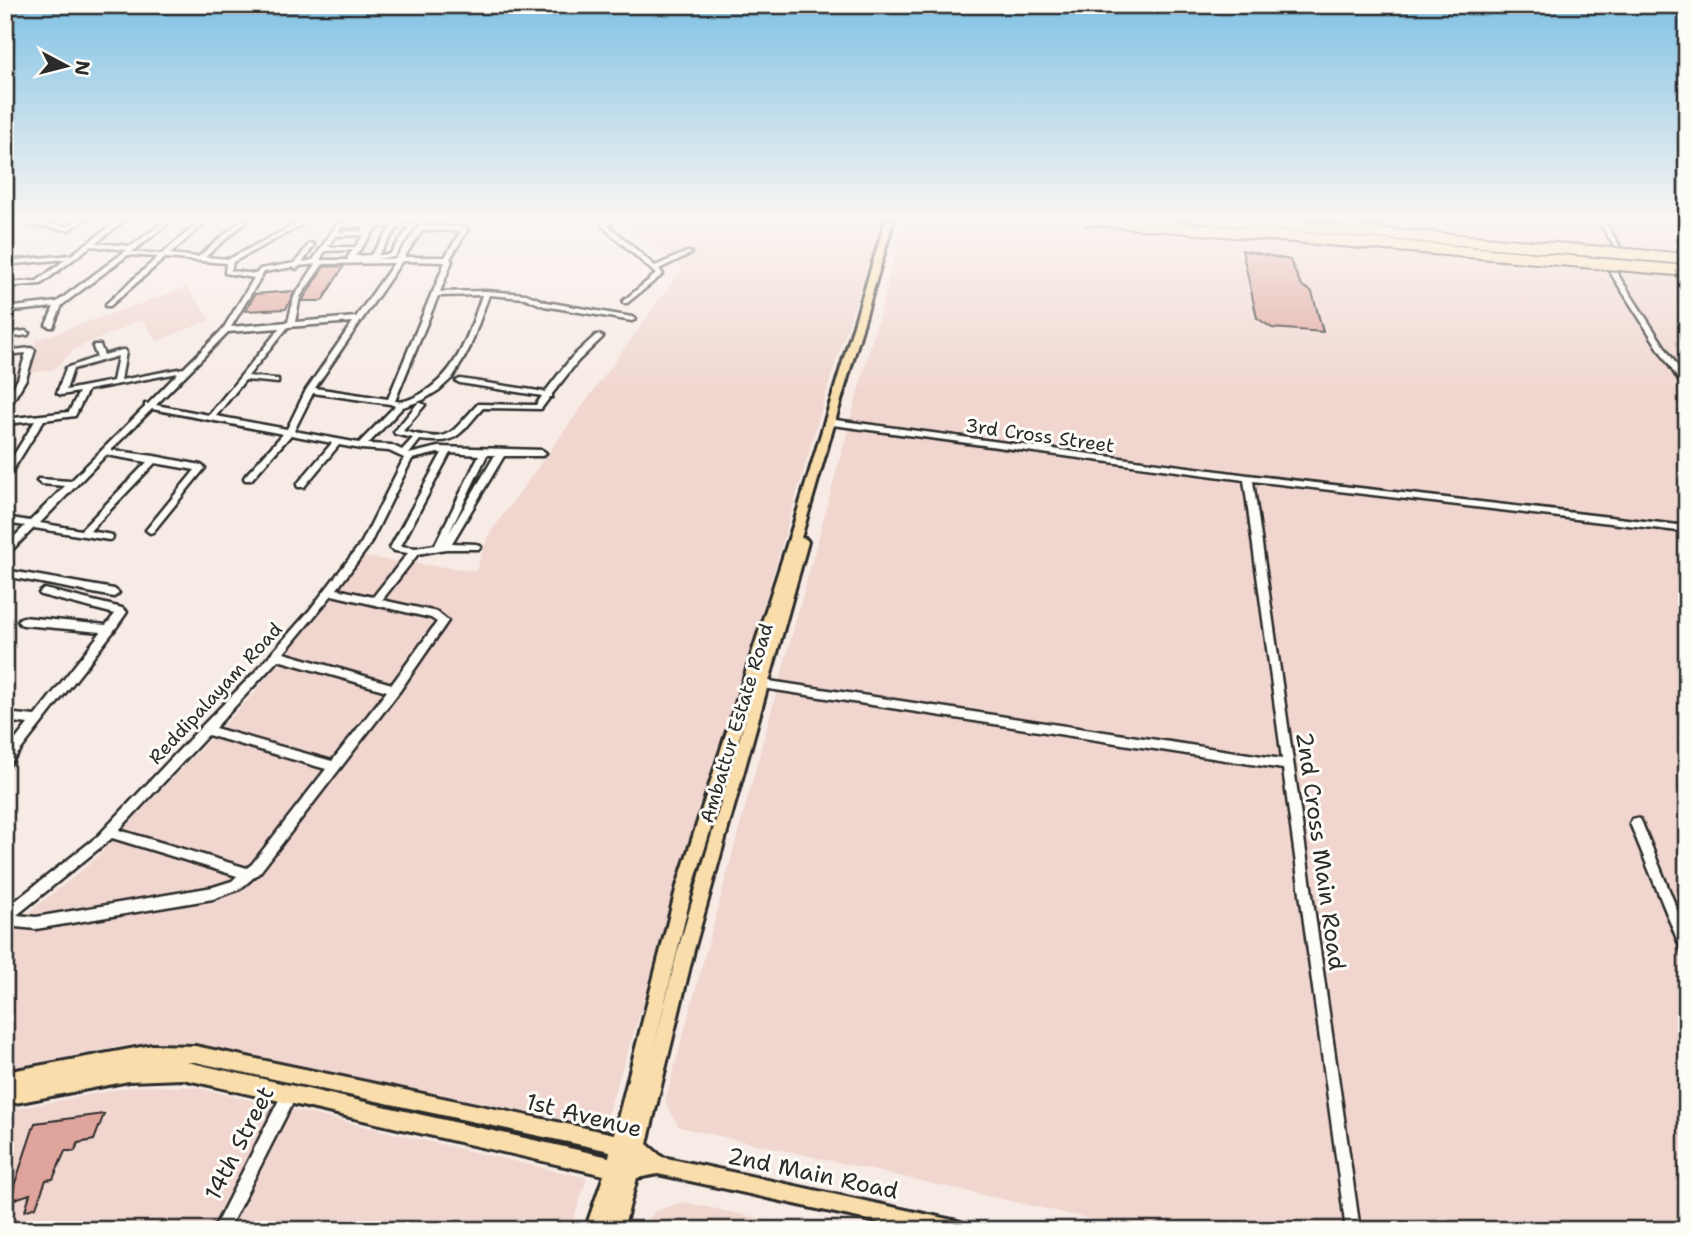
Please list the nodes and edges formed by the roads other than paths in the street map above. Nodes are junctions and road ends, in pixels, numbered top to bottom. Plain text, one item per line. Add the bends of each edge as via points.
1 (46, 277) edge
2 (94, 277) edge
3 (139, 277) joint
4 (257, 277) edge
5 (309, 277) edge
6 (387, 277) edge
7 (440, 277) edge
8 (658, 277) edge
9 (874, 277) edge
10 (879, 277) edge
11 (1617, 277) edge
12 (154, 279) dead end
13 (5, 285) edge
14 (486, 293) junction
15 (434, 294) junction
16 (625, 302) dead end
17 (59, 304) junction
18 (108, 305) dead end
19 (5, 310) edge
20 (358, 319) junction
21 (632, 319) dead end
22 (289, 323) junction
23 (50, 325) dead end
24 (226, 330) junction
25 (25, 333) dead end
26 (5, 336) edge
27 (599, 337) dead end
28 (97, 348) dead end
29 (5, 353) edge
30 (101, 358) junction
31 (186, 370) junction
32 (243, 378) junction
33 (275, 381) dead end
34 (460, 381) dead end
35 (116, 384) junction
36 (1687, 387) edge
37 (84, 390) junction
38 (310, 390) junction
39 (550, 395) junction
40 (391, 402) junction
41 (400, 405) junction
42 (421, 405) dead end
43 (148, 406) junction
44 (5, 407) edge
45 (211, 417) junction
46 (41, 418) junction
47 (5, 422) edge
48 (832, 423) junction
49 (290, 431) junction
50 (418, 437) junction
51 (338, 441) junction
52 (361, 446) junction
53 (448, 450) junction
54 (104, 452) junction
55 (484, 452) junction
56 (501, 453) junction
57 (542, 453) dead end
58 (406, 455) junction
59 (154, 459) junction
60 (5, 476) edge
61 (248, 478) dead end
62 (1248, 478) junction
63 (41, 481) dead end
64 (74, 484) junction
65 (301, 485) dead end
66 (5, 520) edge
67 (34, 524) junction
68 (1687, 529) edge
69 (150, 530) dead end
70 (83, 533) junction
71 (109, 537) dead end
72 (442, 547) junction
73 (475, 547) dead end
74 (415, 551) junction
75 (5, 552) edge
76 (5, 573) edge
77 (330, 591) junction
78 (44, 593) dead end
79 (114, 593) dead end
80 (376, 601) junction
81 (23, 621) dead end
82 (110, 629) junction
83 (276, 655) junction
84 (755, 683) junction
85 (395, 689) junction
86 (5, 717) edge
87 (38, 720) junction
88 (205, 730) junction
89 (5, 762) edge
90 (1288, 765) junction
91 (334, 766) junction
92 (1636, 823) dead end
93 (109, 832) junction
94 (248, 874) junction
95 (5, 919) edge
96 (1687, 950) edge
97 (5, 1081) edge
98 (294, 1084) junction
99 (5, 1096) edge
100 (629, 1147) junction
101 (658, 1165) junction
102 (623, 1169) junction
103 (220, 1230) edge
104 (594, 1230) edge
105 (613, 1230) edge
106 (957, 1230) edge
107 (1353, 1230) edge

1 - 13 street via 38,283
2 - 17 street
3 - 12 street
3 - 18 street
4 - 24 street
5 - 22 street
6 - 20 street
7 - 15 street
8 - 16 street
9 - 48 main road, Ambattur Estate Road
10 - 48 main road, Ambattur Estate Road
11 - 36 street
14 - 15 street
14 - 21 street via 526,296 544,304
14 - 41 street via 465,356 453,372 425,398
15 - 40 street
17 - 19 street
17 - 23 street
20 - 22 street
20 - 38 street
22 - 24 street
22 - 32 street
24 - 31 street
25 - 26 street
27 - 39 street via 575,359
28 - 30 street
29 - 44 street via 31,350 22,379
30 - 35 street via 122,352
30 - 37 street via 69,368 61,394
31 - 35 street
31 - 43 street
32 - 33 street
32 - 45 street
34 - 39 street
35 - 37 street
37 - 46 street via 72,414
38 - 40 street
38 - 49 street
39 - 50 street via 535,408 481,406 450,440
40 - 41 street
41 - 52 street
42 - 50 street via 398,432
43 - 45 street
43 - 54 street
45 - 49 street
46 - 47 street
46 - 60 street
48 - 62 street, 3rd Cross Street
48 - 84 main road, Ambattur Estate Road
49 - 51 street
49 - 61 street
50 - 58 street, Reddipalayam Road
51 - 52 street
51 - 65 street
52 - 58 street via 391,448
53 - 55 street
53 - 58 street
53 - 74 street via 395,548
54 - 59 street
54 - 64 street
55 - 56 street
55 - 72 street
56 - 57 street
56 - 72 street
58 - 77 street, Reddipalayam Road via 366,544
59 - 69 street via 201,468
59 - 70 street
62 - 68 street, 3rd Cross Street
62 - 90 street, 2nd Cross Main Road
63 - 64 street
64 - 67 street
66 - 67 street
67 - 70 street
67 - 75 street
70 - 71 street
72 - 73 street
72 - 74 street
74 - 80 street
76 - 79 street
77 - 80 street
77 - 83 street, Reddipalayam Road
78 - 82 street via 120,610
80 - 85 street via 443,621
81 - 82 street
82 - 87 street
83 - 85 street
83 - 88 street, Reddipalayam Road
84 - 90 street
84 - 100 main road, Ambattur Estate Road
85 - 91 street
86 - 87 street
87 - 89 street
88 - 91 street
88 - 93 street, Reddipalayam Road
90 - 107 street, 2nd Cross Main Road
91 - 94 street
92 - 96 street
93 - 94 street
93 - 95 street, Reddipalayam Road
94 - 95 street via 236,885 213,893 36,923
97 - 98 main road, 1st Avenue via 173,1053 195,1054
98 - 99 main road, 1st Avenue via 160,1069
98 - 100 main road, 1st Avenue
98 - 102 main road, 1st Avenue
98 - 103 street, 14th Street
100 - 101 main road, 1st Avenue
100 - 102 main road, Ambattur Estate Road
101 - 102 main road, 1st Avenue
101 - 106 main road, 2nd Main Road
102 - 104 main road, Ambattur Estate Road
102 - 105 main road, Ambattur Estate Road

